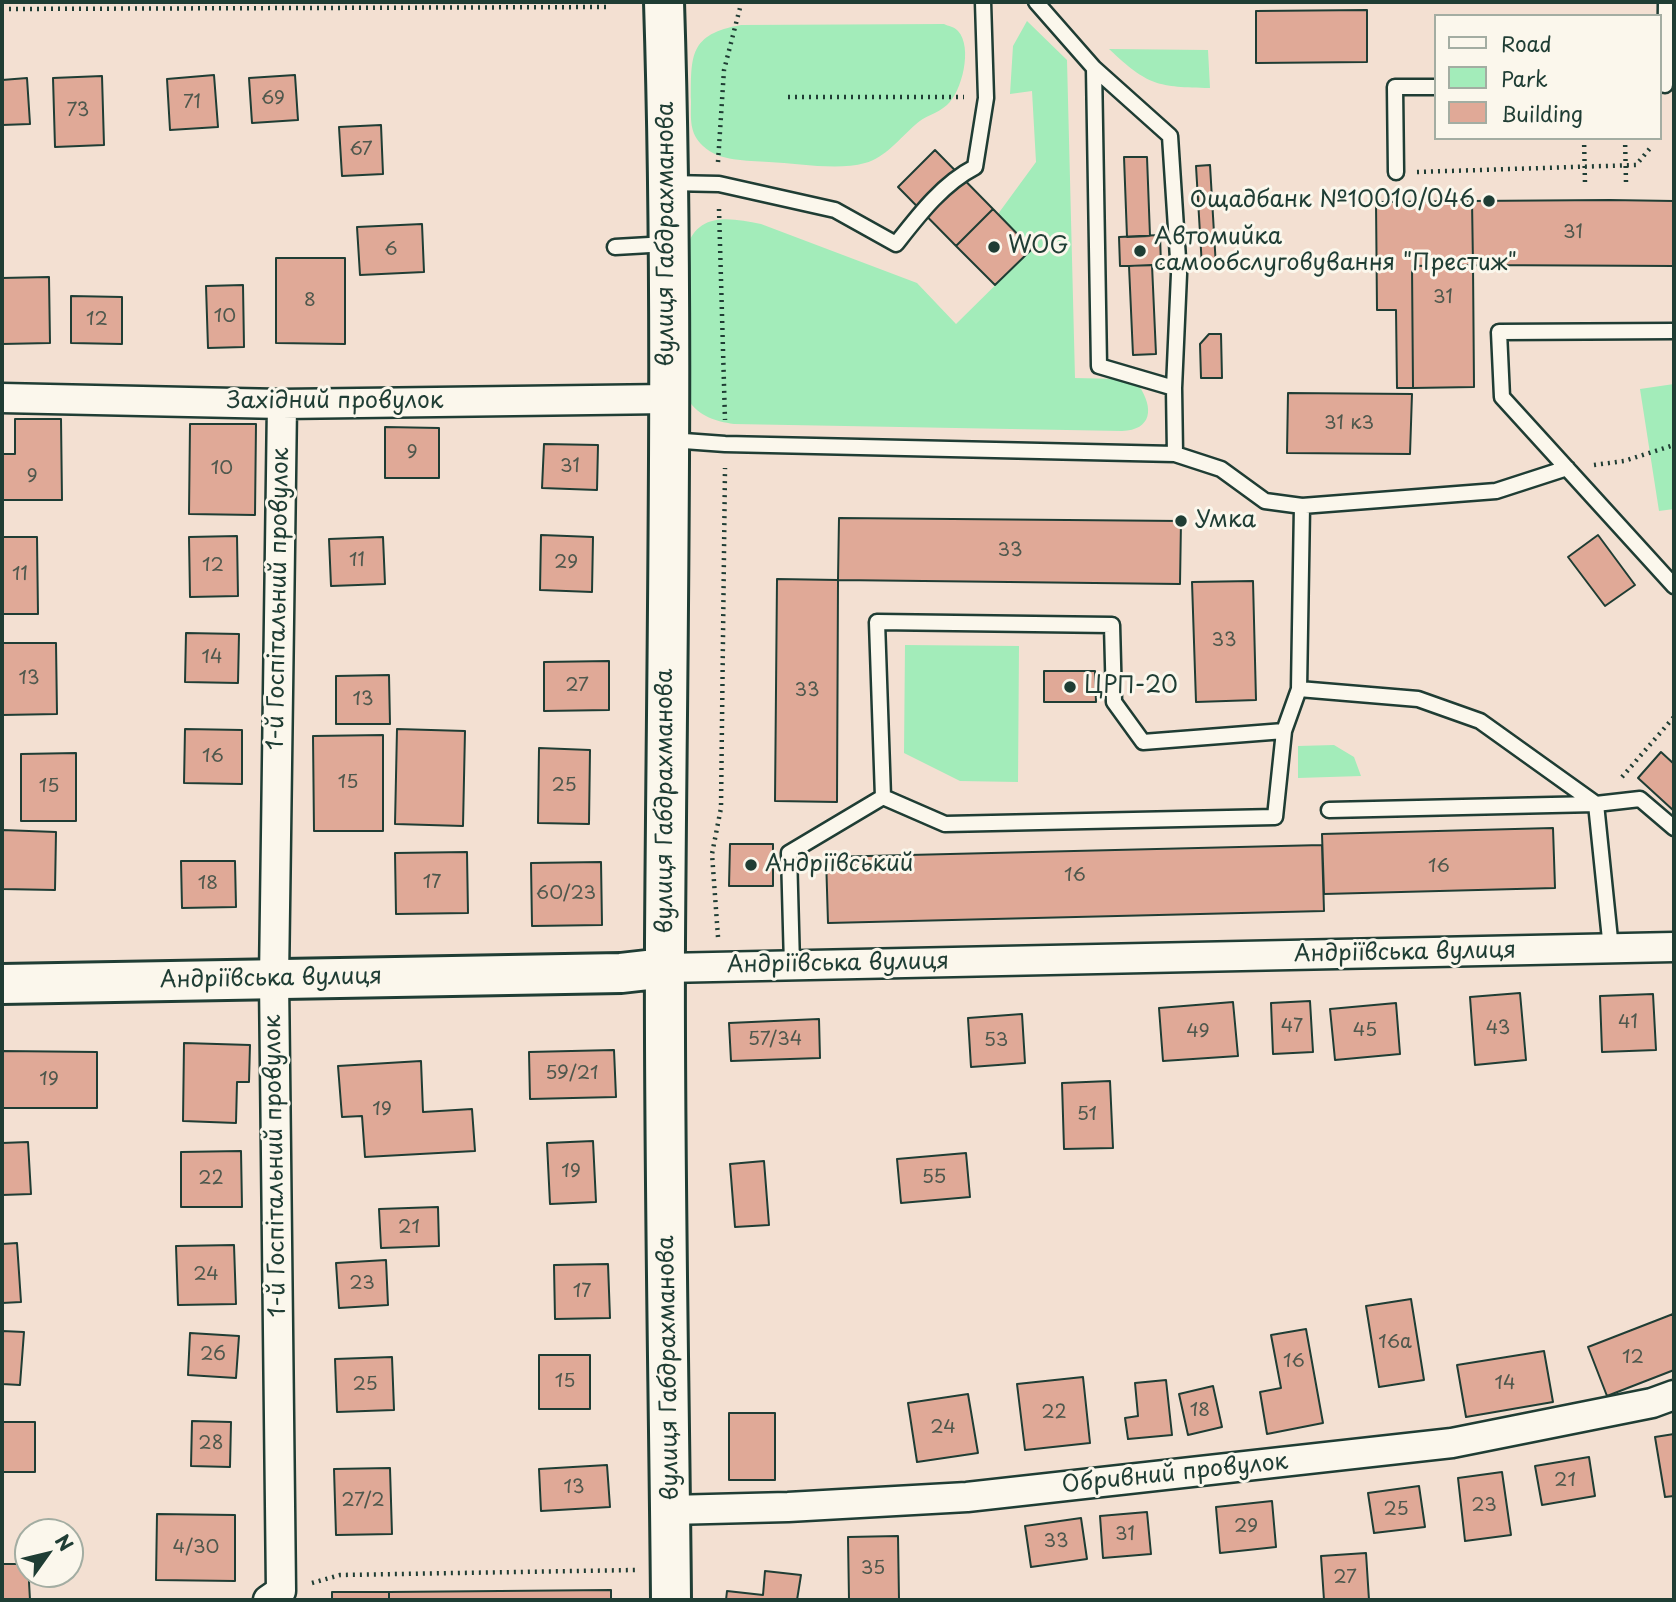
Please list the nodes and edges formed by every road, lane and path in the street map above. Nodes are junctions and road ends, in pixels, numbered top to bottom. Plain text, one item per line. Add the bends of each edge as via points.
1 (664, 2) edge
2 (983, 2) edge
3 (1036, 2) edge
4 (1666, 2) edge
5 (741, 4) dead end
6 (610, 7) dead end
7 (2, 9) edge
8 (1094, 68) junction
9 (1667, 85) edge
10 (1434, 86) edge
11 (788, 97) dead end
12 (986, 98) junction
13 (1584, 140) edge
14 (1625, 140) edge
15 (1652, 146) dead end
16 (1625, 165) junction
17 (1584, 166) junction
18 (1396, 172) joint
19 (1626, 182) dead end
20 (668, 183) junction
21 (1585, 183) dead end
22 (719, 184) junction
23 (668, 244) junction
24 (615, 247) dead end
25 (1674, 331) edge
26 (1174, 388) junction
27 (2, 398) edge
28 (668, 399) junction
29 (282, 404) junction
30 (668, 439) junction
31 (725, 444) junction
32 (1674, 444) edge
33 (1175, 454) junction
34 (1567, 468) junction
35 (1302, 506) junction
36 (1668, 568) edge
37 (1674, 586) edge
38 (1299, 689) junction
39 (1674, 717) edge
40 (1284, 731) junction
41 (883, 797) junction
42 (1597, 804) junction
43 (1329, 810) dead end
44 (1674, 828) edge
45 (718, 947) dead end
46 (1674, 947) edge
47 (1611, 949) junction
48 (792, 964) junction
49 (665, 968) junction
50 (274, 979) junction
51 (2, 984) edge
52 (1674, 1395) edge
53 (670, 1510) junction
54 (671, 1585) edge
55 (276, 1597) edge

1 - 20 street, вулиця Габдрахманова
2 - 12 lane
3 - 8 lane
4 - 9 lane
5 - 22 path via 724,70
6 - 7 path
8 - 26 lane via 1170,136 1179,274
8 - 26 lane via 1099,366
10 - 18 lane via 1395,87
11 - 12 path
12 - 22 lane via 975,167 959,175 922,211 896,244 835,210
13 - 17 path
14 - 16 path
15 - 16 path via 1636,165
16 - 17 path
16 - 19 path
17 - 18 path
17 - 21 path
20 - 22 lane
20 - 23 street, вулиця Габдрахманова
22 - 31 path
23 - 24 lane
23 - 28 street, вулиця Габдрахманова
25 - 34 lane via 1499,332 1502,397
26 - 33 lane
27 - 29 street, Західний провулок
28 - 29 street, Західний провулок
28 - 30 street, вулиця Габдрахманова
29 - 50 street, 1-й Госпітальний провулок
30 - 31 lane
30 - 49 street, вулиця Габдрахманова
31 - 33 lane
31 - 45 path via 721,808 712,853
32 - 34 path via 1624,461
33 - 35 lane via 1221,470 1265,500
34 - 35 lane via 1496,491
34 - 36 lane
35 - 38 lane
36 - 37 lane
38 - 40 lane
38 - 42 lane via 1418,699 1480,721
39 - 42 path
40 - 41 lane via 1275,817 945,824
40 - 41 lane via 1143,742 1114,702 1112,625 877,622
41 - 48 lane via 789,853
42 - 43 lane
42 - 44 lane via 1640,799
42 - 47 lane
46 - 47 street, Андріївська вулиця
47 - 48 street, Андріївська вулиця
48 - 49 street, Андріївська вулиця
49 - 50 street, Андріївська вулиця via 621,973
49 - 53 street, вулиця Габдрахманова
50 - 51 street, Андріївська вулиця
50 - 55 street, 1-й Госпітальний провулок
52 - 53 street, Обривний провулок via 1452,1443 967,1497
53 - 54 street, вулиця Габдрахманова
54 - 55 path via 340,1575

